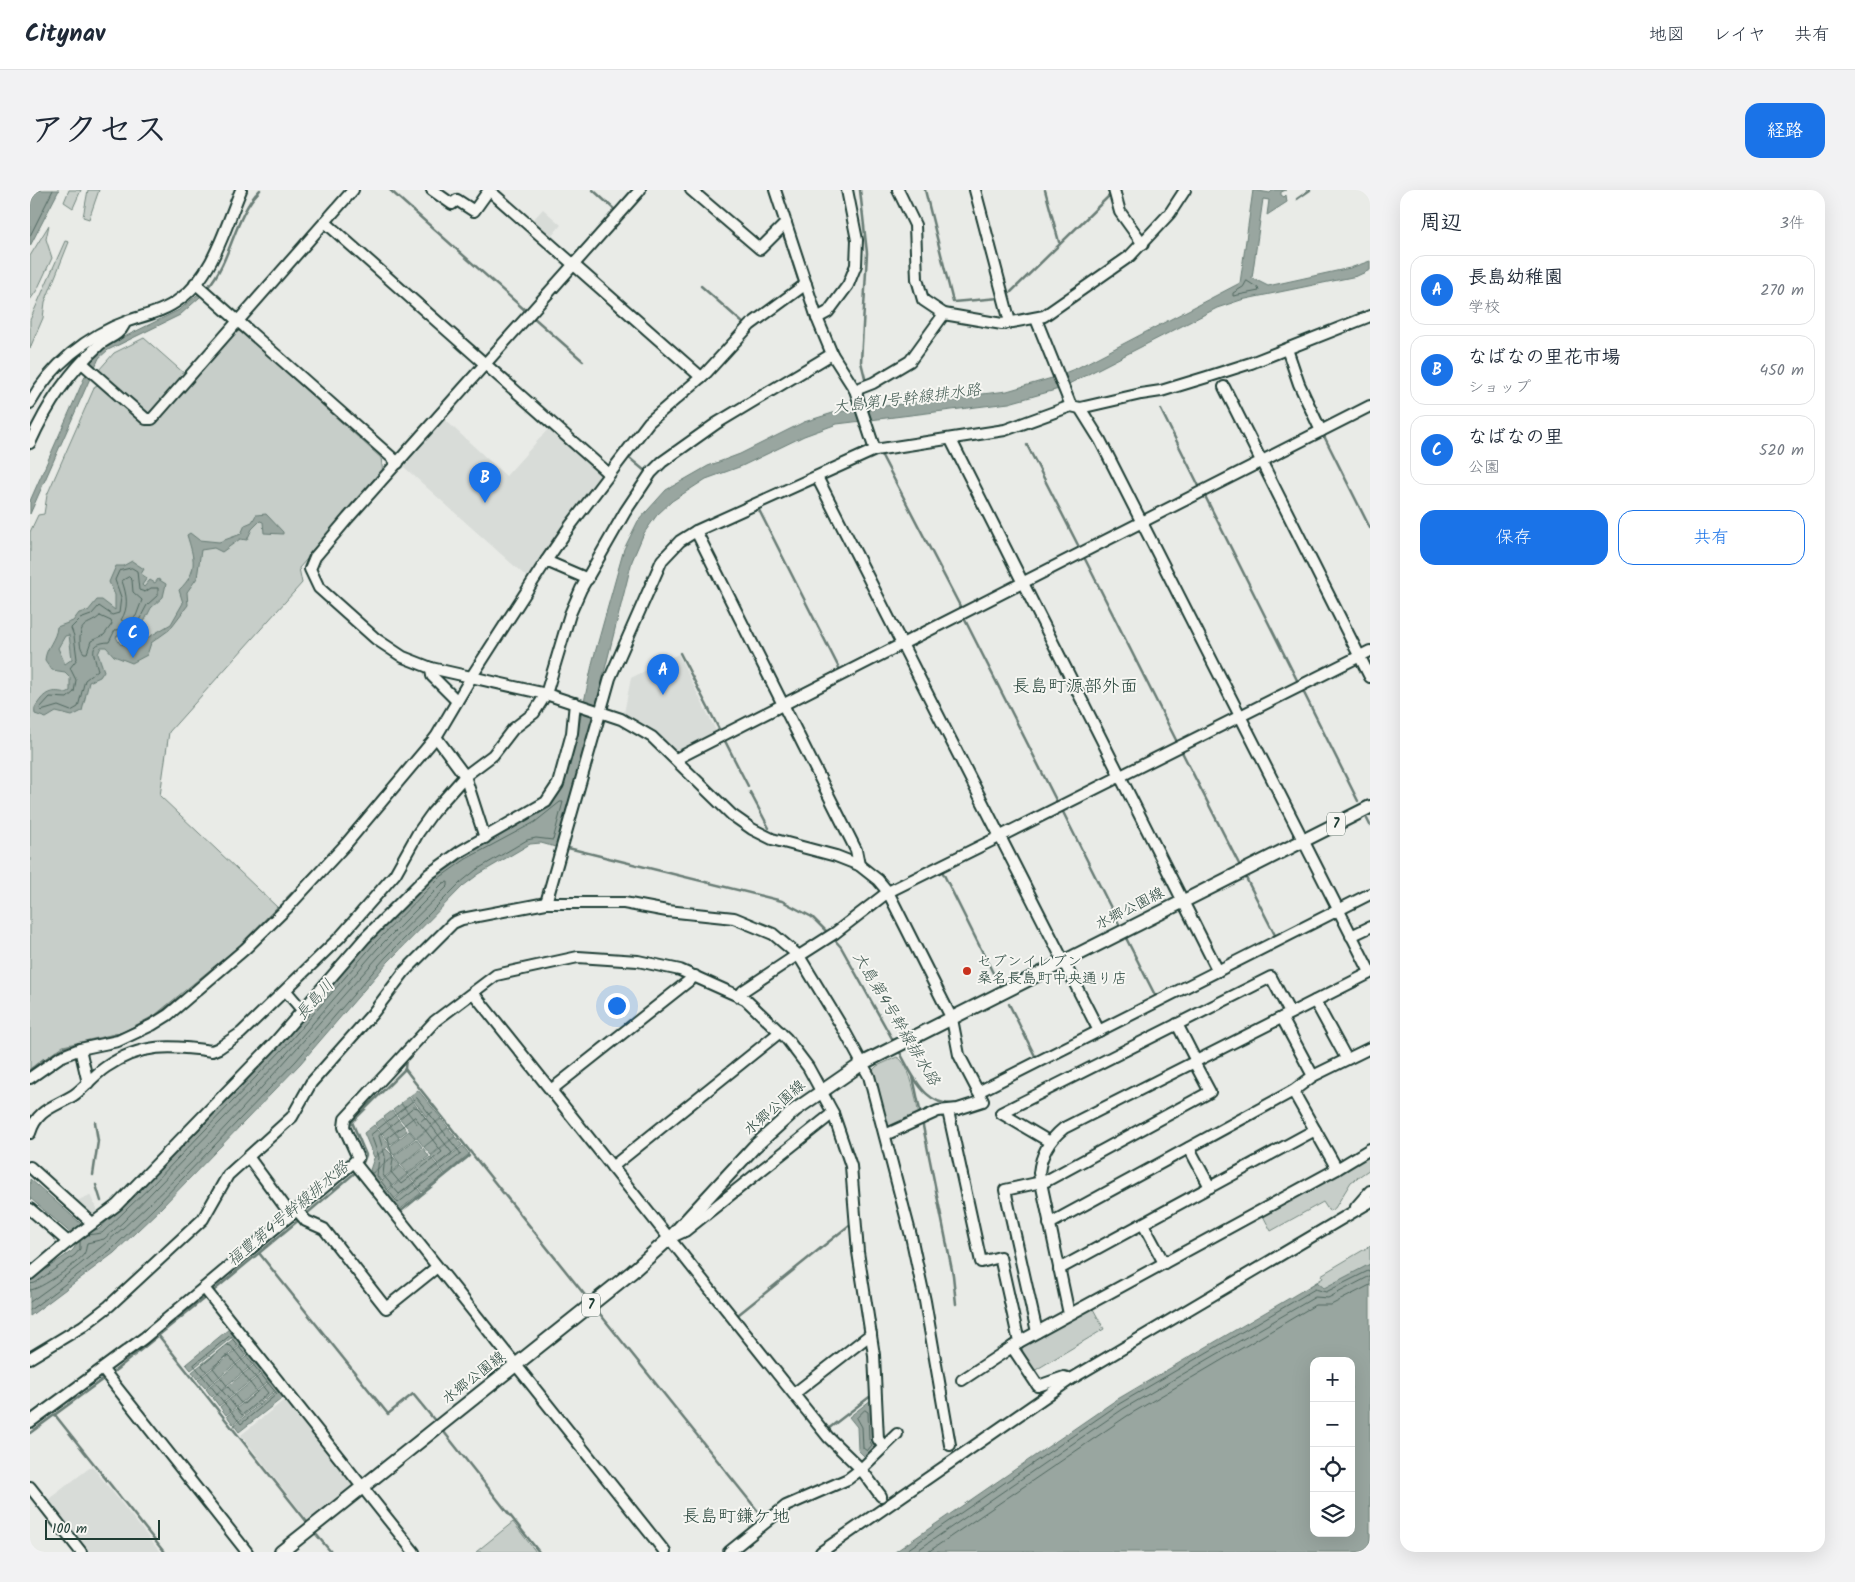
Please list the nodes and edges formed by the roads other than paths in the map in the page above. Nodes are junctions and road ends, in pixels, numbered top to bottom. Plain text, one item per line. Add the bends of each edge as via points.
1 (250, 190) edge
2 (353, 190) edge
3 (432, 190) edge
4 (489, 190) edge
5 (640, 190) edge
6 (691, 190) edge
7 (775, 190) edge
8 (847, 190) edge
9 (898, 190) edge
10 (975, 190) edge
11 (1114, 190) edge
12 (1185, 190) edge
13 (240, 192) edge
14 (326, 222) junction
15 (786, 223) junction
16 (1142, 244) junction
17 (574, 265) junction
18 (806, 284) junction
19 (197, 285) junction
20 (944, 314) junction
21 (1370, 316) edge
22 (817, 318) junction
23 (1036, 319) junction
24 (238, 320) junction
25 (126, 322) junction
26 (1010, 322) junction
27 (1287, 348) junction
28 (832, 354) junction
29 (486, 365) junction
30 (87, 368) junction
31 (701, 377) junction
32 (1224, 387) dead end
33 (855, 390) junction
34 (30, 403) edge
35 (1370, 406) edge
36 (1076, 407) junction
37 (1321, 431) junction
38 (951, 440) junction
39 (30, 443) edge
40 (875, 450) junction
41 (1262, 461) junction
42 (398, 463) junction
43 (609, 474) junction
44 (817, 476) junction
45 (1142, 523) junction
46 (696, 532) junction
47 (546, 562) junction
48 (588, 578) junction
49 (1022, 583) junction
50 (902, 644) junction
51 (1370, 651) edge
52 (1360, 656) junction
53 (431, 668) junction
54 (472, 676) junction
55 (1370, 676) edge
56 (546, 694) junction
57 (457, 701) junction
58 (576, 704) junction
59 (782, 704) junction
60 (601, 711) junction
61 (1239, 717) junction
62 (436, 737) junction
63 (676, 759) junction
64 (465, 776) junction
65 (1120, 777) junction
66 (1370, 807) edge
67 (999, 837) junction
68 (485, 838) junction
69 (1302, 841) junction
70 (859, 865) junction
71 (888, 892) junction
72 (1370, 894) edge
73 (1182, 901) junction
74 (546, 903) junction
75 (1340, 913) junction
76 (1370, 926) edge
77 (1352, 936) junction
78 (798, 956) junction
79 (1064, 961) junction
80 (1218, 971) junction
81 (1370, 972) edge
82 (695, 976) junction
83 (286, 991) junction
84 (474, 994) junction
85 (741, 994) junction
86 (1315, 1001) junction
87 (303, 1011) junction
88 (1286, 1015) junction
89 (952, 1019) junction
90 (1177, 1024) junction
91 (1099, 1031) junction
92 (780, 1032) junction
93 (1370, 1048) edge
94 (80, 1049) junction
95 (1346, 1058) junction
96 (1195, 1062) junction
97 (863, 1063) junction
98 (1313, 1076) junction
99 (30, 1078) edge
100 (88, 1083) junction
101 (551, 1090) junction
102 (822, 1090) junction
103 (1293, 1091) junction
104 (979, 1094) junction
105 (948, 1111) junction
106 (833, 1113) junction
107 (1315, 1130) junction
108 (30, 1133) edge
109 (885, 1135) junction
110 (1050, 1142) junction
111 (1188, 1148) junction
112 (1370, 1149) edge
113 (249, 1158) junction
114 (30, 1166) edge
115 (612, 1166) junction
116 (358, 1167) junction
117 (1337, 1170) junction
118 (1040, 1182) junction
119 (1210, 1188) junction
120 (1370, 1191) edge
121 (1370, 1202) edge
122 (30, 1209) edge
123 (295, 1213) junction
124 (1350, 1214) junction
125 (89, 1224) junction
126 (1049, 1224) junction
127 (1143, 1224) junction
128 (671, 1237) junction
129 (69, 1240) junction
130 (1164, 1263) junction
131 (437, 1267) junction
132 (1059, 1270) junction
133 (30, 1274) edge
134 (207, 1292) junction
135 (1069, 1314) junction
136 (1037, 1332) junction
137 (871, 1334) junction
138 (1016, 1344) junction
139 (30, 1358) edge
140 (515, 1366) junction
141 (104, 1371) junction
142 (1070, 1379) junction
143 (962, 1380) dead end
144 (795, 1393) junction
145 (30, 1422) edge
146 (897, 1434) dead end
147 (950, 1444) dead end
148 (884, 1447) junction
149 (861, 1470) junction
150 (30, 1487) edge
151 (363, 1487) junction
152 (881, 1496) dead end
153 (81, 1552) edge
154 (247, 1552) edge
155 (280, 1552) edge
156 (414, 1552) edge
157 (665, 1552) edge
158 (729, 1552) edge
159 (821, 1552) edge

1 - 13 street via 246,194
2 - 14 street
3 - 4 street via 452,204 457,200 474,211
4 - 17 street
5 - 17 street
6 - 15 street via 760,249
7 - 15 street
8 - 22 street via 857,240 856,265 848,285 828,312
9 - 20 street via 914,225 920,294 923,300
10 - 26 street
11 - 16 street via 1120,212
12 - 16 street via 1170,213
13 - 19 street
14 - 24 street
14 - 29 street
15 - 18 street
16 - 23 street via 1080,294
17 - 29 street
17 - 31 street
18 - 22 street
18 - 31 street via 750,324
19 - 24 street
19 - 25 street via 164,309
20 - 26 street via 1002,324
20 - 33 street via 910,361
21 - 27 street
22 - 28 street
23 - 26 street
23 - 36 street
24 - 30 street via 152,418 146,420
24 - 42 street
25 - 30 street via 121,332 99,344
25 - 34 street via 86,342 58,366
27 - 36 street via 1251,363 1161,391
27 - 37 street via 1299,384
28 - 33 street
28 - 48 street via 717,423 662,462 629,505
29 - 42 street
29 - 43 street
30 - 39 street via 45,410
31 - 43 street via 649,422
32 - 41 street
33 - 40 street
35 - 37 street
36 - 38 street via 1005,430
36 - 45 street via 1100,440
37 - 41 street
38 - 40 street
38 - 49 street
40 - 44 street
41 - 45 street
41 - 52 street
42 - 53 street via 315,557 310,569 319,588 376,639 403,657
43 - 47 street
44 - 46 street
44 - 50 street
45 - 49 street
45 - 61 street
46 - 59 street
46 - 60 street via 680,541 662,560 610,678
47 - 48 street
47 - 54 street
48 - 56 street via 570,614
49 - 50 street
49 - 65 street
50 - 59 street
50 - 67 street
51 - 52 street
52 - 55 street
52 - 61 street
53 - 54 street
53 - 57 street via 432,676
54 - 56 street
54 - 57 street
56 - 58 street
56 - 64 street via 534,713 513,729 493,755
57 - 62 street
58 - 60 street
58 - 68 street via 571,739 554,794 529,814
59 - 63 street
59 - 70 street via 856,850
60 - 63 street via 641,730
60 - 74 street
61 - 65 street
61 - 69 street
62 - 64 street
62 - 94 street via 346,844 246,949 152,1025 118,1041
63 - 70 street via 732,815 752,829
64 - 68 street
64 - 83 street via 418,833 395,874 340,937
65 - 67 street
65 - 73 street
66 - 69 main road, 水郷公園線 / 7
67 - 71 street
67 - 79 street
68 - 87 street via 430,874 365,938
69 - 73 main road, 水郷公園線 / 7
69 - 75 street
70 - 71 street
71 - 78 street via 831,936
71 - 89 street
72 - 75 street
73 - 79 main road, 水郷公園線 / 7
73 - 80 street
74 - 78 street via 624,903 734,918 773,934
74 - 113 street via 462,919 445,928 311,1083 292,1117
75 - 77 street
75 - 80 street
76 - 77 street
77 - 81 street
78 - 85 street
78 - 97 street
79 - 89 main road, 水郷公園線 / 7
79 - 91 street
80 - 91 street
81 - 86 street
82 - 84 street via 638,961 578,957 496,975
82 - 85 street
82 - 101 street
83 - 87 street
83 - 100 street via 241,1033 219,1048 212,1051 164,1046 135,1052 104,1068
84 - 101 street
84 - 116 street via 435,1021 345,1119 344,1126 358,1158
85 - 92 street
86 - 88 street
86 - 95 street
87 - 125 street via 117,1205
88 - 90 street via 1271,977
88 - 96 street
88 - 98 street
89 - 97 main road, 水郷公園線 / 7
89 - 104 street via 959,1055
90 - 96 street
90 - 110 street via 1001,1113
91 - 104 street
92 - 102 street via 795,1047
92 - 115 street
93 - 95 street
94 - 99 street via 60,1056
94 - 100 street
95 - 98 street
96 - 110 street via 1064,1128
96 - 118 street via 1210,1092
97 - 102 main road, 水郷公園線 / 7
97 - 109 street
98 - 103 street
100 - 108 street via 40,1114
101 - 115 street
102 - 106 street
102 - 128 main road, 水郷公園線 / 7 via 754,1148
103 - 107 street
103 - 111 street
104 - 105 street via 983,1101
105 - 109 street via 938,1111
105 - 138 street via 981,1262 1000,1257
106 - 128 street via 685,1232
106 - 137 street via 852,1166 858,1252
107 - 117 street
107 - 119 street
109 - 147 street via 925,1301
110 - 118 street via 1040,1163
111 - 119 street
111 - 126 street
112 - 117 street
113 - 123 street
113 - 139 street via 228,1176 203,1219 158,1262 83,1326
114 - 125 street
115 - 128 street
116 - 123 street
116 - 131 street
117 - 130 street
118 - 126 street
118 - 136 street via 1005,1190
119 - 127 street
120 - 124 street
121 - 124 street
122 - 129 street
123 - 131 street via 324,1229 386,1308
123 - 134 street
124 - 142 street
125 - 129 street
126 - 132 street
127 - 130 street
127 - 132 street
128 - 140 main road, 水郷公園線 / 7
128 - 144 street
129 - 133 street
130 - 135 street
131 - 140 street
132 - 135 street
134 - 141 street
134 - 151 street
135 - 136 street
136 - 138 street
137 - 144 street
137 - 148 street via 878,1400 878,1440
138 - 142 street via 1038,1386 1064,1377
138 - 143 street
140 - 151 main road, 水郷公園線 / 7
140 - 157 street
141 - 145 street
141 - 154 street
142 - 159 street
144 - 149 street via 828,1437
146 - 148 street
148 - 149 street
149 - 152 street
149 - 158 street via 786,1506
150 - 153 street
151 - 155 main road, 水郷公園線 / 7
151 - 156 street

